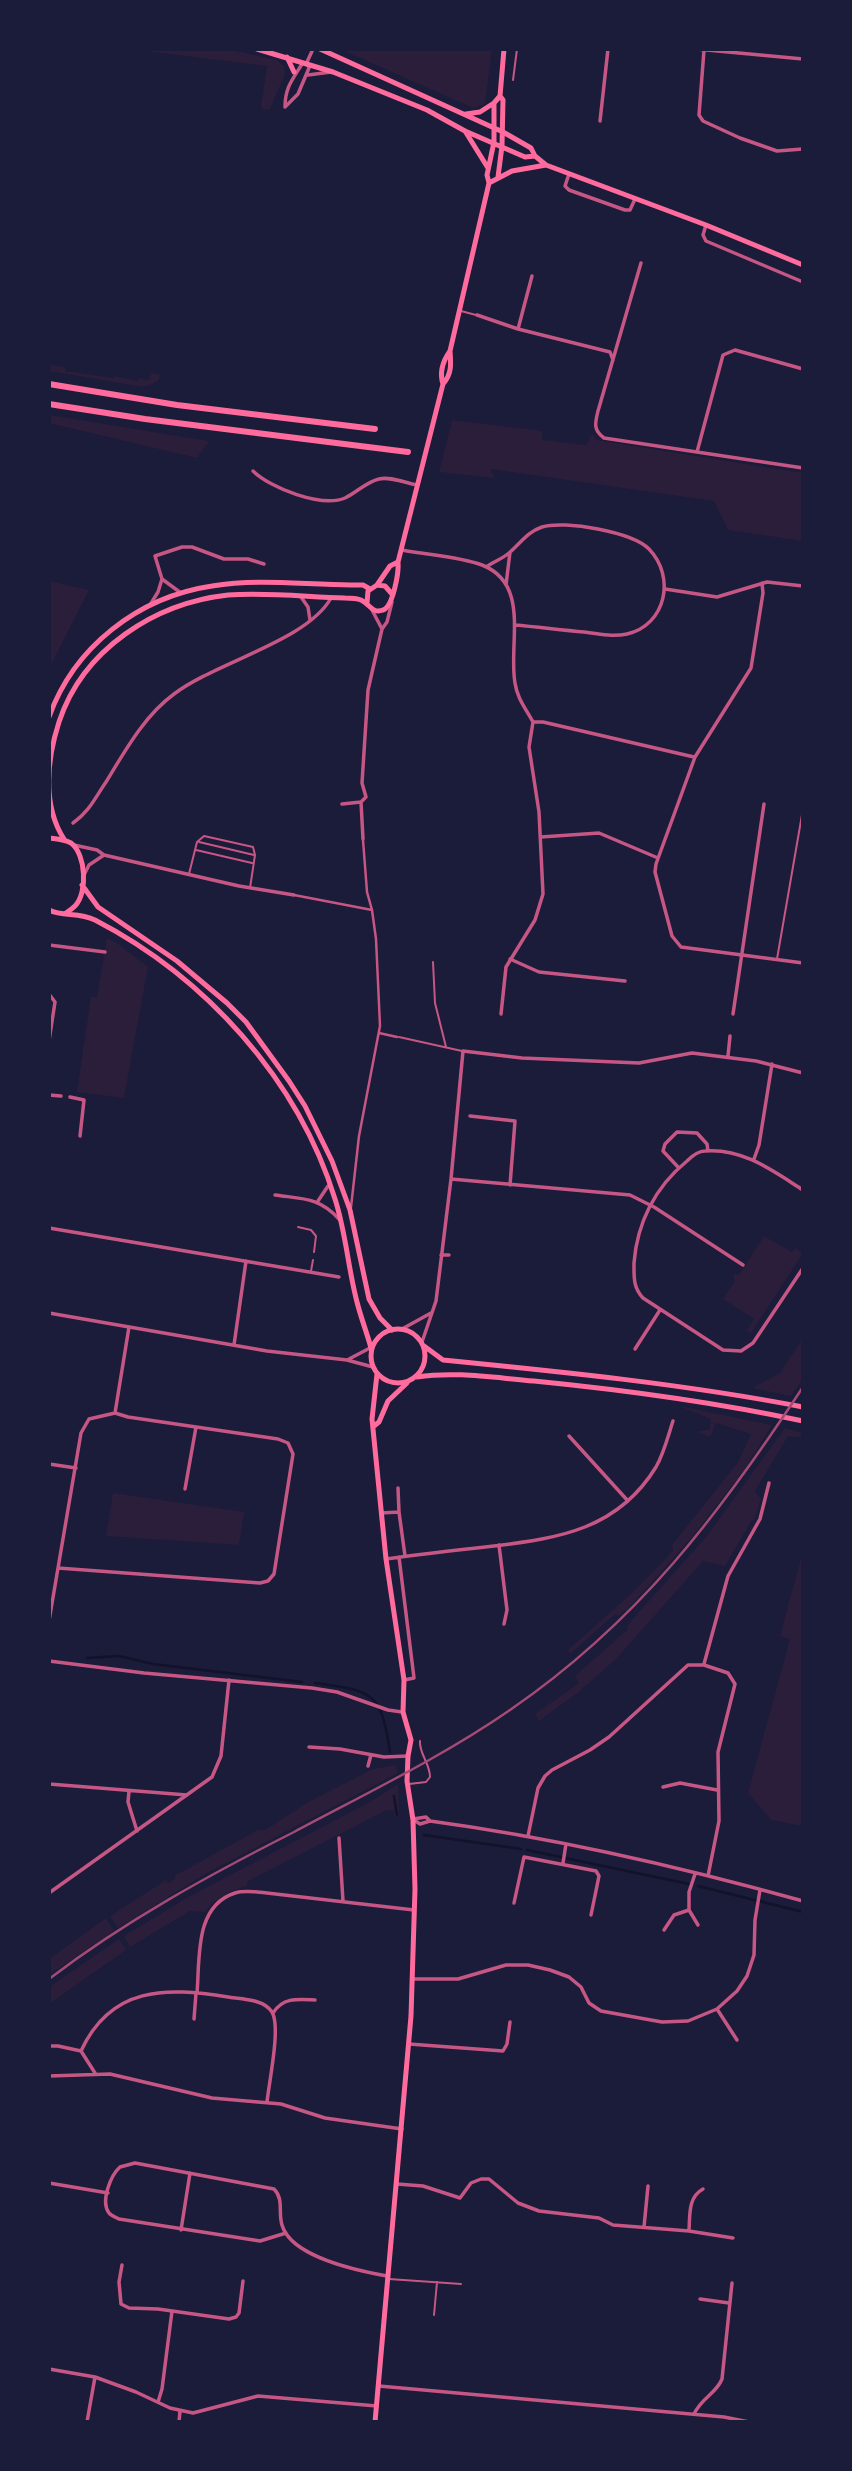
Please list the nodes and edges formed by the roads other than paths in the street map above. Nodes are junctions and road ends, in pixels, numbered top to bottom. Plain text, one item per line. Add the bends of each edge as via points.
1 (257, 49) edge
2 (313, 49) edge
3 (320, 49) edge
4 (504, 49) edge
5 (517, 49) edge
6 (608, 49) edge
7 (696, 49) edge
8 (704, 50) edge
9 (288, 57) junction
10 (803, 58) edge
11 (307, 62) junction
12 (295, 72) junction
13 (333, 72) junction
14 (306, 75) junction
15 (513, 80) dead end
16 (500, 96) junction
17 (494, 103) junction
18 (466, 114) junction
19 (600, 121) dead end
20 (493, 128) junction
21 (465, 131) junction
22 (503, 132) junction
23 (494, 142) junction
24 (502, 146) junction
25 (803, 149) edge
26 (535, 156) junction
27 (546, 165) junction
28 (488, 168) junction
29 (570, 173) junction
30 (498, 177) junction
31 (489, 183) junction
32 (635, 199) junction
33 (706, 225) junction
34 (641, 263) dead end
35 (803, 264) edge
36 (532, 276) dead end
37 (803, 282) edge
38 (460, 311) junction
39 (477, 315) joint
40 (518, 329) junction
41 (613, 362) junction
42 (803, 369) edge
43 (49, 384) edge
44 (49, 404) edge
45 (375, 429) dead end
46 (408, 452) dead end
47 (697, 452) junction
48 (803, 468) edge
49 (253, 471) dead end
50 (419, 485) junction
51 (402, 550) junction
52 (510, 552) junction
53 (397, 562) junction
54 (264, 564) dead end
55 (486, 567) junction
56 (162, 579) junction
57 (762, 583) junction
58 (506, 585) junction
59 (803, 586) edge
60 (374, 587) junction
61 (665, 589) junction
62 (181, 593) junction
63 (392, 594) junction
64 (299, 596) junction
65 (331, 598) junction
66 (392, 602) junction
67 (150, 605) junction
68 (370, 607) junction
69 (310, 621) junction
70 (515, 625) junction
71 (382, 629) junction
72 (49, 717) edge
73 (533, 722) junction
74 (695, 757) junction
75 (361, 802) junction
76 (342, 804) dead end
77 (764, 804) dead end
78 (803, 809) edge
79 (73, 823) dead end
80 (541, 837) junction
81 (49, 838) edge
82 (64, 839) junction
83 (363, 839) joint
84 (197, 842) junction
85 (72, 844) junction
86 (195, 850) junction
87 (104, 855) junction
88 (255, 855) junction
89 (658, 858) junction
90 (254, 864) junction
91 (188, 874) junction
92 (83, 875) junction
93 (82, 885) junction
94 (250, 888) junction
95 (294, 895) joint
96 (49, 910) edge
97 (372, 910) junction
98 (66, 913) junction
99 (49, 945) edge
100 (105, 952) dead end
101 (741, 955) junction
102 (510, 959) junction
103 (777, 959) junction
104 (433, 962) dead end
105 (803, 962) edge
106 (625, 981) dead end
107 (49, 995) edge
108 (501, 1014) dead end
109 (733, 1014) dead end
110 (379, 1033) junction
111 (730, 1035) dead end
112 (397, 1037) joint
113 (49, 1041) edge
114 (446, 1047) junction
115 (463, 1051) junction
116 (728, 1056) junction
117 (772, 1064) junction
118 (803, 1073) edge
119 (49, 1095) edge
120 (61, 1096) dead end
121 (70, 1097) dead end
122 (470, 1116) dead end
123 (80, 1136) dead end
124 (708, 1151) junction
125 (754, 1160) junction
126 (678, 1168) junction
127 (451, 1180) junction
128 (329, 1182) junction
129 (510, 1185) junction
130 (803, 1190) edge
131 (275, 1195) dead end
132 (318, 1201) junction
133 (651, 1205) junction
134 (350, 1210) junction
135 (341, 1222) junction
136 (298, 1227) dead end
137 (49, 1228) edge
138 (314, 1252) dead end
139 (442, 1255) junction
140 (449, 1255) dead end
141 (313, 1260) dead end
142 (246, 1261) junction
143 (743, 1265) dead end
144 (803, 1268) edge
145 (311, 1272) junction
146 (339, 1277) dead end
147 (660, 1310) junction
148 (49, 1313) edge
149 (431, 1313) junction
150 (129, 1327) junction
151 (391, 1329) junction
152 (402, 1329) junction
153 (423, 1344) junction
154 (234, 1345) junction
155 (371, 1348) junction
156 (635, 1349) dead end
157 (347, 1360) junction
158 (373, 1367) junction
159 (377, 1374) junction
160 (417, 1377) junction
161 (407, 1383) junction
162 (803, 1407) edge
163 (115, 1413) junction
164 (673, 1421) dead end
165 (803, 1421) edge
166 (374, 1426) junction
167 (196, 1427) junction
168 (569, 1436) dead end
169 (49, 1465) edge
170 (76, 1468) junction
171 (769, 1483) dead end
172 (398, 1488) dead end
173 (185, 1489) dead end
174 (628, 1501) junction
175 (398, 1512) junction
176 (381, 1513) junction
177 (499, 1545) junction
178 (405, 1556) junction
179 (399, 1557) junction
180 (386, 1559) junction
181 (58, 1567) junction
182 (49, 1621) edge
183 (504, 1624) dead end
184 (49, 1661) edge
185 (704, 1665) junction
186 (229, 1680) junction
187 (404, 1680) junction
188 (403, 1712) junction
189 (420, 1741) dead end
190 (309, 1747) dead end
191 (371, 1755) junction
192 (408, 1756) junction
193 (368, 1766) dead end
194 (49, 1784) edge
195 (408, 1784) junction
196 (663, 1787) dead end
197 (718, 1790) junction
198 (129, 1791) junction
199 (187, 1795) junction
200 (413, 1820) junction
201 (137, 1831) junction
202 (528, 1836) junction
203 (340, 1838) dead end
204 (566, 1844) junction
205 (563, 1862) junction
206 (695, 1874) junction
207 (708, 1876) junction
208 (760, 1890) junction
209 (49, 1893) edge
210 (343, 1901) junction
211 (803, 1901) edge
212 (514, 1903) dead end
213 (414, 1910) junction
214 (689, 1910) junction
215 (591, 1915) dead end
216 (698, 1925) dead end
217 (664, 1930) dead end
218 (413, 1979) junction
219 (197, 1993) junction
220 (315, 2000) dead end
221 (717, 2009) junction
222 (273, 2013) junction
223 (194, 2020) dead end
224 (510, 2022) dead end
225 (737, 2040) dead end
226 (409, 2044) junction
227 (49, 2046) edge
228 (81, 2051) junction
229 (95, 2073) junction
230 (49, 2076) edge
231 (267, 2102) junction
232 (402, 2129) junction
233 (191, 2173) junction
234 (49, 2183) edge
235 (397, 2184) junction
236 (648, 2186) dead end
237 (703, 2189) dead end
238 (108, 2193) junction
239 (644, 2227) junction
240 (181, 2230) junction
241 (689, 2231) junction
242 (286, 2234) junction
243 (733, 2238) dead end
244 (122, 2265) dead end
245 (387, 2277) junction
246 (243, 2281) dead end
247 (437, 2282) junction
248 (732, 2283) dead end
249 (461, 2284) dead end
250 (700, 2300) dead end
251 (729, 2303) junction
252 (172, 2311) junction
253 (434, 2315) dead end
254 (49, 2369) edge
255 (95, 2377) junction
256 (379, 2386) junction
257 (158, 2402) junction
258 (377, 2406) junction
259 (180, 2412) junction
260 (694, 2414) junction
261 (723, 2419) edge
262 (87, 2422) edge
263 (179, 2422) edge
264 (376, 2422) edge
265 (749, 2422) edge

1 - 9 main road
2 - 11 street
3 - 18 main road
4 - 16 main road
5 - 15 lane
6 - 19 street
7 - 8 street
8 - 10 street
8 - 25 street via 699,116 703,121 777,150
9 - 11 main road
9 - 12 main road
11 - 12 street
11 - 13 main road
11 - 14 street
12 - 14 street via 285,107 298,94
13 - 14 street
13 - 21 main road via 427,110
16 - 17 main road
16 - 22 main road
17 - 18 main road
17 - 20 main road
18 - 20 main road
20 - 22 main road
20 - 23 main road
21 - 23 main road
21 - 28 main road
22 - 24 main road
22 - 26 main road via 531,148
23 - 24 main road
23 - 28 main road
24 - 26 main road via 526,157
24 - 30 main road
26 - 27 main road
27 - 29 main road
27 - 30 main road
28 - 31 main road
29 - 32 main road
29 - 32 street via 565,186 569,190 625,210 630,210
30 - 31 main road
31 - 38 main road
32 - 33 main road
33 - 35 main road
33 - 37 street via 706,241
34 - 41 street
36 - 40 street
38 - 39 lane
38 - 50 main road via 449,378 443,384
39 - 40 street
40 - 41 street via 610,352
41 - 47 street via 598,411 598,433 604,438
42 - 47 street via 735,350 723,355
43 - 45 highway
44 - 46 highway
47 - 48 street
49 - 50 street via 301,496 322,501 345,498 381,478
50 - 51 main road
51 - 53 main road
51 - 55 street
52 - 55 street
52 - 58 street
52 - 61 street via 529,534 553,525 623,535 651,551 661,567
53 - 60 main road
53 - 63 main road
54 - 56 street via 182,547 155,556
55 - 58 street
56 - 62 street
56 - 67 street
57 - 59 street
57 - 61 street via 717,597
57 - 74 street via 751,668
58 - 70 street
60 - 62 main road via 253,583
60 - 63 main road via 385,586
60 - 68 main road via 366,594
61 - 70 street via 651,620 629,634
62 - 67 main road
63 - 66 main road
64 - 65 main road
64 - 69 street
64 - 82 main road via 228,595 197,601 160,614 105,650 77,685 62,714 50,759 50,802 55,826
65 - 68 main road via 359,599
65 - 69 street
66 - 68 main road via 383,610
66 - 71 street
67 - 72 main road via 126,619 83,657 57,695
68 - 71 street
69 - 79 street via 194,679 165,701 139,730 87,812
70 - 73 street via 514,683
71 - 75 street via 366,704 362,783 366,797
73 - 74 street
73 - 80 street via 529,747
74 - 89 street
75 - 76 street
75 - 83 street
77 - 101 street
78 - 103 lane
80 - 89 street via 599,833
80 - 102 street via 542,899
81 - 82 main road
82 - 85 main road
83 - 97 street
84 - 86 lane
84 - 88 lane
84 - 88 lane via 204,836 214,837 253,847
85 - 87 street
85 - 92 main road via 81,857
86 - 90 lane
86 - 91 lane
87 - 91 street
87 - 92 street
88 - 90 lane
89 - 101 street via 656,881 674,941 682,947
90 - 94 lane
91 - 94 street
92 - 93 main road
93 - 98 main road via 76,906
93 - 134 main road via 98,907 177,961 246,1022 305,1106
94 - 95 street
95 - 97 street
96 - 98 main road
97 - 110 street
98 - 128 main road via 97,921 148,953 230,1023 293,1107
99 - 100 street
101 - 103 street
101 - 109 street
102 - 106 street via 539,972
102 - 108 street
103 - 105 street
104 - 114 lane via 435,1003
107 - 113 street via 55,1002
110 - 112 street
110 - 134 street
111 - 116 street
112 - 114 lane
114 - 115 lane
115 - 116 street via 639,1063 686,1053
115 - 127 street
116 - 117 street
117 - 118 street
117 - 125 street
119 - 120 street
121 - 123 street via 84,1101
122 - 129 street via 515,1121
124 - 125 street
124 - 126 street via 699,1152
124 - 126 street via 698,1133 677,1132 663,1151
125 - 130 street
126 - 133 street
127 - 129 street
127 - 139 street
128 - 132 street
128 - 135 main road
129 - 133 street via 622,1193
131 - 132 street
132 - 135 street
133 - 143 street
133 - 147 street via 638,1232 634,1278 638,1292
134 - 151 main road via 369,1299
135 - 155 main road
136 - 138 lane via 316,1236
137 - 142 street
139 - 140 street
139 - 149 street
141 - 145 lane
142 - 145 street
142 - 154 street
144 - 147 street via 753,1343 741,1351 723,1350
145 - 146 street
147 - 156 street
148 - 150 street
149 - 152 street
149 - 153 street
150 - 154 street
150 - 163 street
151 - 152 main road
151 - 155 main road via 378,1336
152 - 153 main road
153 - 160 main road via 424,1363
153 - 162 main road via 443,1360 621,1378
154 - 157 street
155 - 157 street
155 - 158 main road
157 - 158 street
158 - 159 main road
159 - 161 main road via 388,1381
159 - 166 main road
160 - 161 main road
160 - 165 main road via 454,1374 619,1389
161 - 166 main road via 388,1401
163 - 167 street
163 - 170 street via 96,1416 84,1426
164 - 174 street via 658,1464
166 - 176 main road
167 - 173 street
167 - 181 street via 283,1440 291,1447 272,1578 260,1583
168 - 174 street
169 - 170 street
170 - 181 street
171 - 185 street via 760,1519 728,1576
172 - 175 street
174 - 177 street via 594,1524 568,1534
175 - 176 street
175 - 178 street
176 - 180 main road
177 - 178 street
177 - 183 street via 507,1610
178 - 179 street
179 - 180 street
179 - 187 street via 414,1672 414,1678
180 - 187 main road
181 - 182 street
184 - 186 street
185 - 197 street via 728,1673 735,1684 718,1752
185 - 202 street via 688,1665 609,1737 548,1773 538,1788
186 - 188 street via 337,1692
186 - 199 street via 217,1768
187 - 188 main road
188 - 192 main road via 411,1740
189 - 195 lane via 430,1777 426,1782
190 - 191 street
191 - 192 street
191 - 193 street
192 - 195 main road
194 - 198 street
195 - 200 main road
196 - 197 street via 680,1783
197 - 207 street via 719,1821
198 - 199 street
198 - 201 street
199 - 201 street
200 - 202 street via 421,1817
200 - 213 main road
201 - 209 street
202 - 204 street
203 - 210 street
204 - 205 street
204 - 206 street
205 - 212 street via 524,1857
205 - 215 street via 596,1871 599,1876
206 - 207 street
206 - 214 street
207 - 208 street
208 - 211 street
208 - 221 street via 750,1969 737,1991
210 - 213 street
210 - 219 street via 244,1892 226,1897 204,1921
213 - 218 main road
214 - 216 street
214 - 217 street via 674,1915
218 - 221 street via 458,1979 506,1965 528,1965 569,1978 581,1987 589,2003 609,2013 679,2022
218 - 226 main road
219 - 222 street via 260,2003
219 - 223 street
219 - 228 street via 164,1991 131,1999 97,2022
220 - 222 street via 289,2000
221 - 225 street
222 - 231 street via 276,2031
224 - 226 street via 503,2052
226 - 232 main road
227 - 228 street
228 - 229 street
229 - 230 street
229 - 231 street via 212,2098
231 - 232 street via 325,2118
232 - 235 main road
233 - 238 street via 127,2164 115,2171
233 - 240 street
233 - 242 street via 274,2189 281,2200
234 - 238 street
235 - 239 street via 423,2186 460,2198 471,2183 489,2179 518,2203 539,2211
235 - 245 main road
236 - 239 street
237 - 241 street via 692,2201
238 - 240 street via 110,2216
239 - 241 street
240 - 242 street via 260,2241
241 - 243 street
242 - 245 street via 320,2257
244 - 252 street via 121,2304
245 - 247 lane
245 - 256 main road
246 - 252 street via 236,2317
247 - 249 lane
247 - 253 lane
248 - 251 street
250 - 251 street
251 - 260 street via 722,2379
252 - 257 street
254 - 255 street
255 - 257 street
255 - 262 street
256 - 258 main road
256 - 260 street
257 - 259 street
258 - 259 street via 258,2396 206,2411
258 - 264 main road
259 - 263 street
260 - 261 street
261 - 265 street

